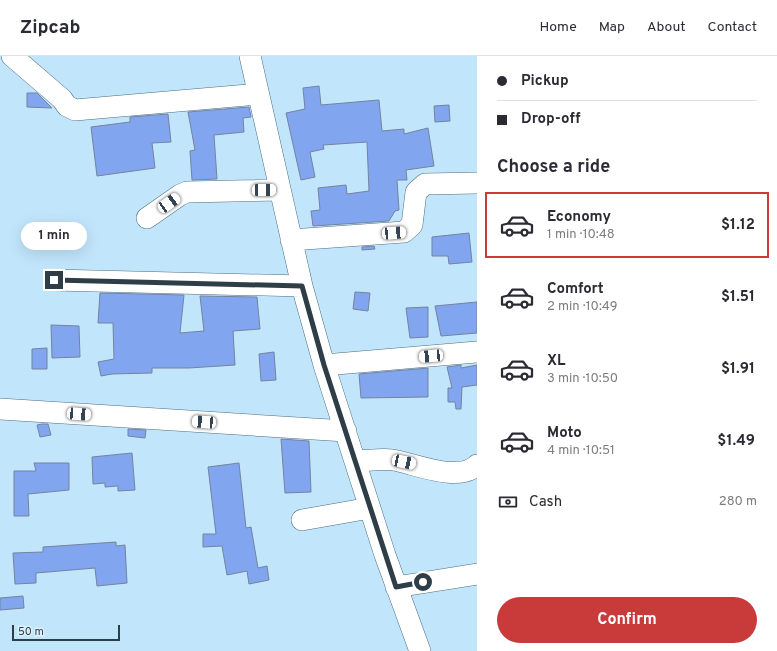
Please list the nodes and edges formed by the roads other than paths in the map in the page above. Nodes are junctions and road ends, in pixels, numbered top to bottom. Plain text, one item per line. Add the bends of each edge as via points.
1 (12, 56) edge
2 (250, 56) edge
3 (258, 94) junction
4 (477, 183) edge
5 (280, 190) junction
6 (147, 218) dead end
7 (292, 240) junction
8 (54, 280) dead end
9 (302, 286) junction
10 (477, 352) edge
11 (324, 365) junction
12 (0, 410) edge
13 (346, 431) junction
14 (355, 461) junction
15 (477, 466) edge
16 (370, 508) junction
17 (302, 520) dead end
18 (477, 574) edge
19 (396, 587) junction
20 (420, 651) edge

1 - 3 street via 67,106 76,110
2 - 3 street
3 - 5 street
4 - 7 street via 425,184 419,188 416,192 412,225 404,232
5 - 6 street via 187,192
5 - 7 street
7 - 9 street
8 - 9 street
9 - 11 street
10 - 11 street
11 - 13 street
12 - 13 street
13 - 14 street
14 - 15 street via 391,460 463,474
14 - 16 street
16 - 17 street
16 - 19 street
18 - 19 street
19 - 20 street

